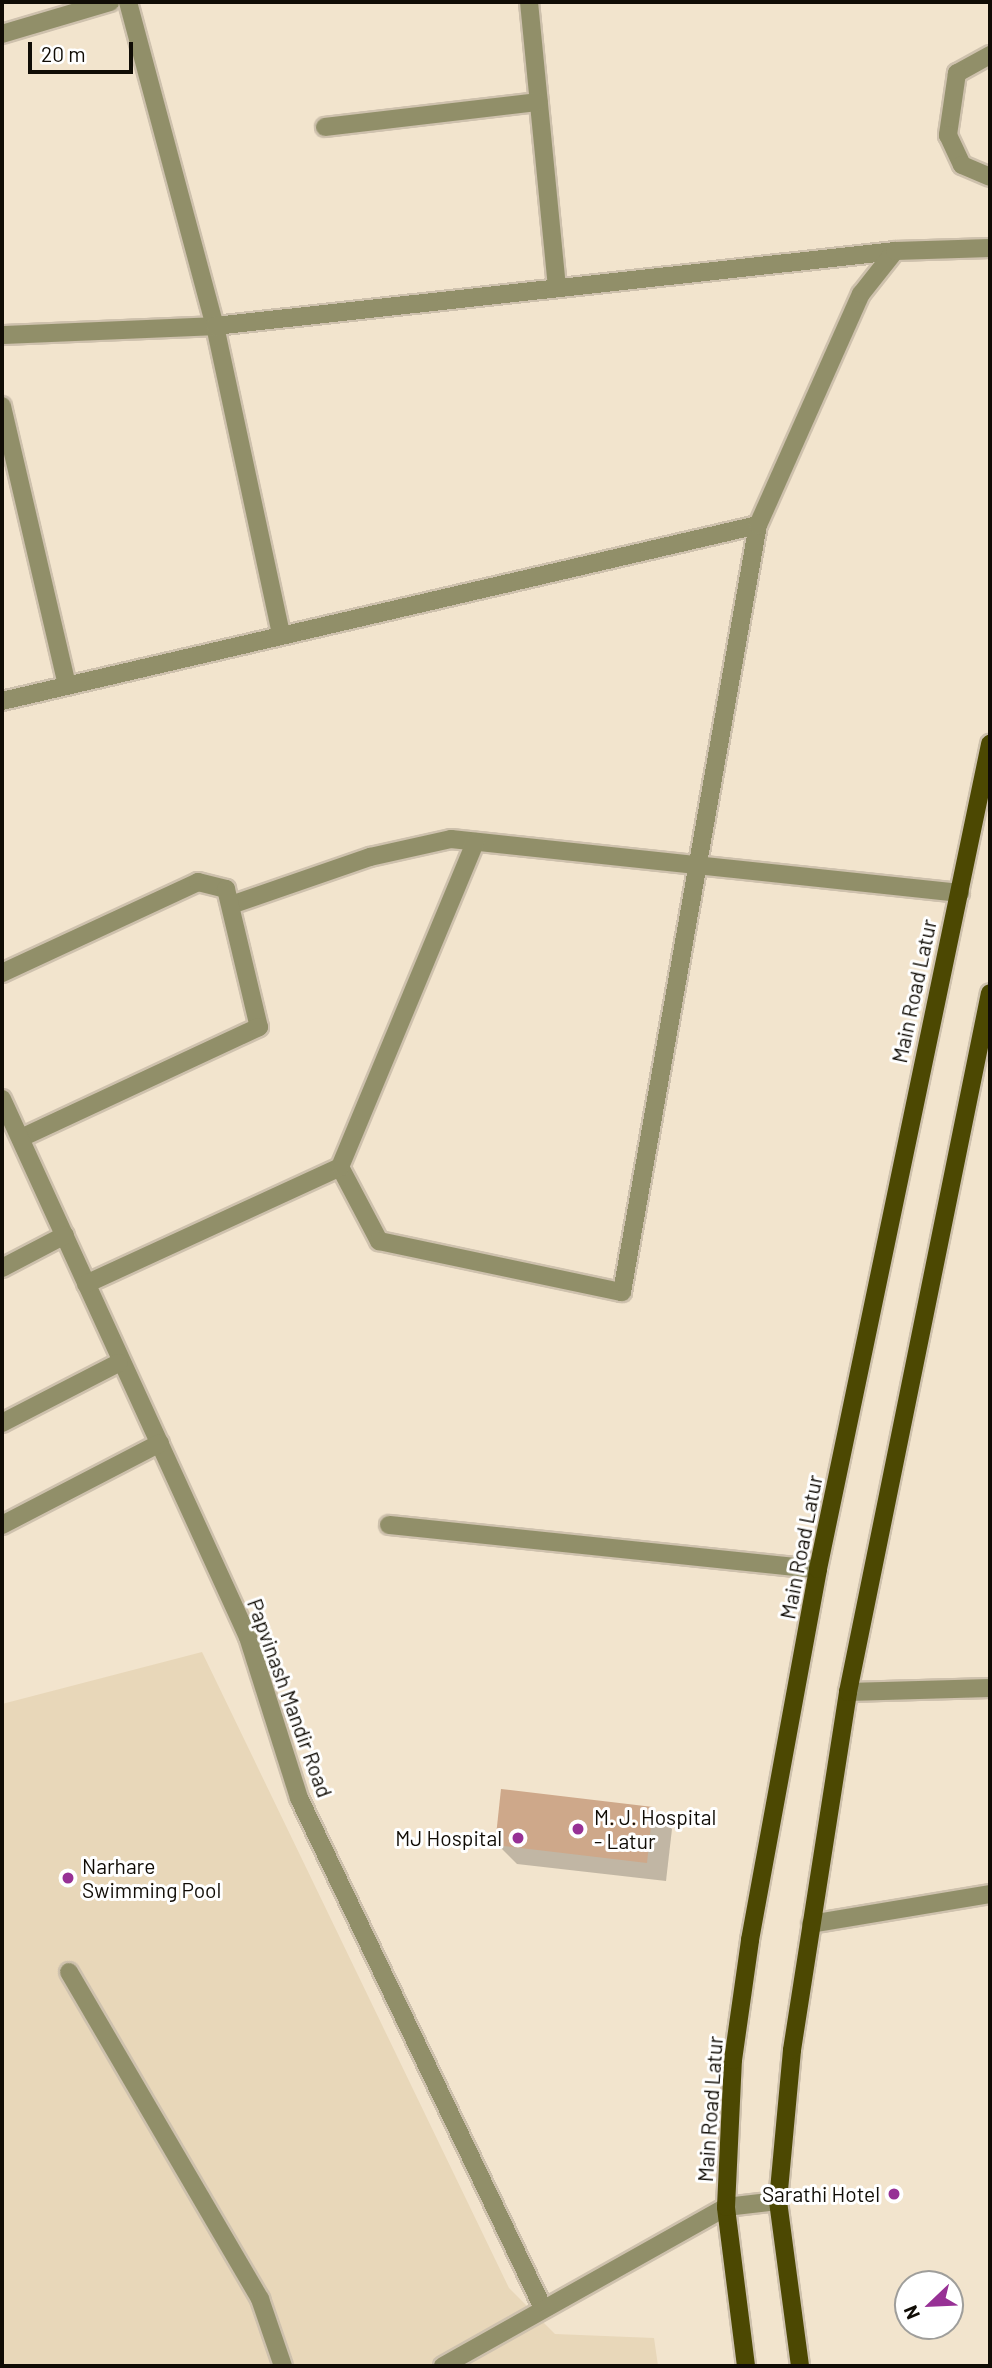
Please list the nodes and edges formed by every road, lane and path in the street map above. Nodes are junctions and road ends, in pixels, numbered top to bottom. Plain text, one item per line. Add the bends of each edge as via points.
1 (110, 2) edge
2 (128, 2) edge
3 (529, 2) edge
4 (2, 34) edge
5 (990, 55) edge
6 (538, 102) junction
7 (325, 127) dead end
8 (990, 177) edge
9 (990, 248) edge
10 (895, 251) junction
11 (557, 288) junction
12 (215, 326) junction
13 (2, 335) edge
14 (2, 406) edge
15 (758, 525) junction
16 (281, 635) junction
17 (67, 685) junction
18 (2, 701) edge
19 (990, 744) edge
20 (475, 842) junction
21 (696, 869) junction
22 (960, 893) junction
23 (231, 905) junction
24 (2, 973) edge
25 (990, 993) edge
26 (2, 1099) edge
27 (21, 1138) junction
28 (340, 1167) junction
29 (65, 1235) junction
30 (2, 1268) edge
31 (86, 1284) junction
32 (118, 1363) junction
33 (2, 1423) edge
34 (160, 1443) junction
35 (2, 1525) edge
36 (389, 1525) dead end
37 (818, 1569) junction
38 (990, 1688) edge
39 (848, 1692) junction
40 (990, 1894) edge
41 (811, 1924) junction
42 (69, 1972) dead end
43 (778, 2201) junction
44 (726, 2207) junction
45 (543, 2308) junction
46 (283, 2366) edge
47 (443, 2366) edge
48 (746, 2366) edge
49 (800, 2366) edge

1 - 4 street
2 - 12 street
3 - 6 street
5 - 8 street via 957,73 948,135 962,165
6 - 7 street
6 - 11 street
9 - 10 street
10 - 11 street
10 - 15 street via 861,294
11 - 12 street
12 - 13 street
12 - 16 street
14 - 17 street
15 - 16 street
15 - 21 street
16 - 17 street
17 - 18 street
19 - 22 main road, Main Road Latur
20 - 21 street
20 - 23 street via 451,839 370,857
20 - 28 street
21 - 22 street
21 - 28 street via 622,1292 379,1241
22 - 37 main road, Main Road Latur
23 - 24 street via 226,889 198,882
23 - 27 street via 259,1027
25 - 39 main road
26 - 27 street, Papvinash Mandir Road
27 - 29 street, Papvinash Mandir Road
28 - 31 street
29 - 30 street
29 - 31 street, Papvinash Mandir Road
31 - 32 street, Papvinash Mandir Road
32 - 33 street
32 - 34 street, Papvinash Mandir Road
34 - 35 street
34 - 45 street, Papvinash Mandir Road via 248,1637 299,1797
36 - 37 street
37 - 44 main road, Main Road Latur via 750,1940 733,2060
38 - 39 street
39 - 41 main road
40 - 41 street
41 - 43 main road
42 - 46 street via 260,2299
43 - 44 street
43 - 49 main road
44 - 45 street
44 - 48 main road, Main Road Latur
45 - 47 street

